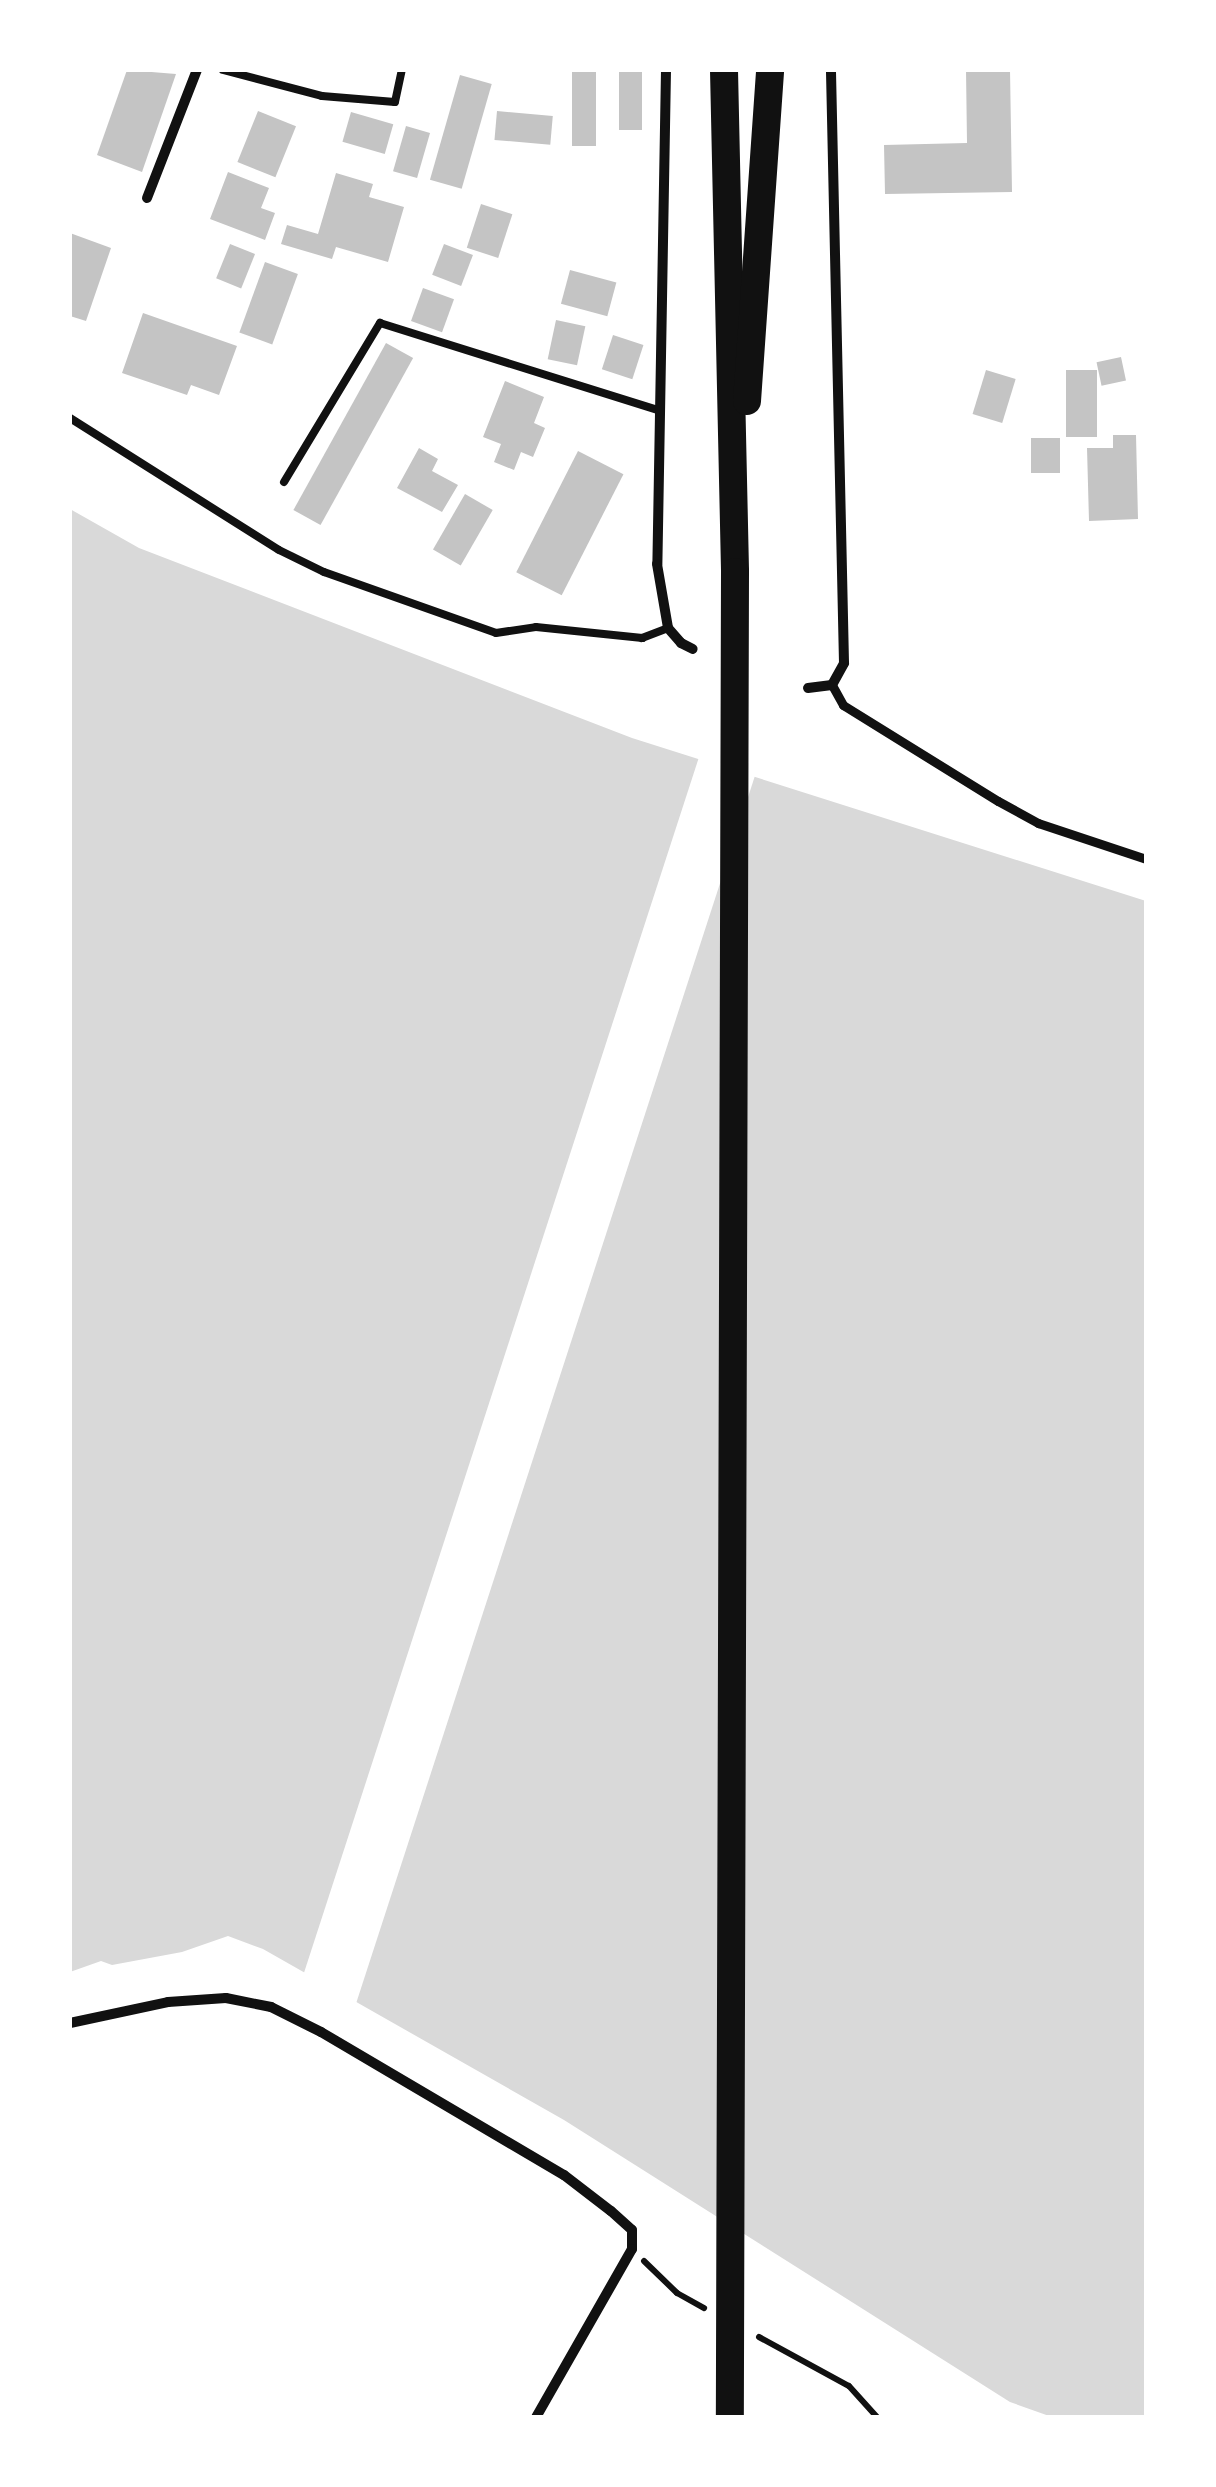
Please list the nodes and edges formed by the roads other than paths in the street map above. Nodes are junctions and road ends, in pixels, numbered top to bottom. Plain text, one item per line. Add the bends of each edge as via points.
1 (197, 70) edge
2 (223, 70) edge
3 (402, 70) edge
4 (666, 70) edge
5 (724, 70) edge
6 (770, 70) edge
7 (831, 70) edge
8 (147, 198) dead end
9 (660, 411) junction
10 (70, 418) edge
11 (284, 482) dead end
12 (735, 572) junction
13 (668, 628) junction
14 (693, 649) dead end
15 (832, 685) junction
16 (808, 688) dead end
17 (1146, 859) edge
18 (70, 2023) edge
19 (730, 2382) junction
20 (536, 2417) edge
21 (728, 2417) edge
22 (740, 2417) edge

1 - 8 street
2 - 3 lane via 322,96 395,102
4 - 9 street
5 - 12 highway
6 - 12 highway
7 - 15 street via 844,664
9 - 11 lane via 380,323
9 - 13 street via 656,564
10 - 13 lane via 279,550 444,615 496,633 536,627 642,638
12 - 19 highway
13 - 14 street
15 - 16 street
15 - 17 street via 843,705 1025,816
18 - 20 street via 168,2002 226,1998 270,2007 564,2175 611,2211 632,2230 632,2250
19 - 21 highway
19 - 22 highway

